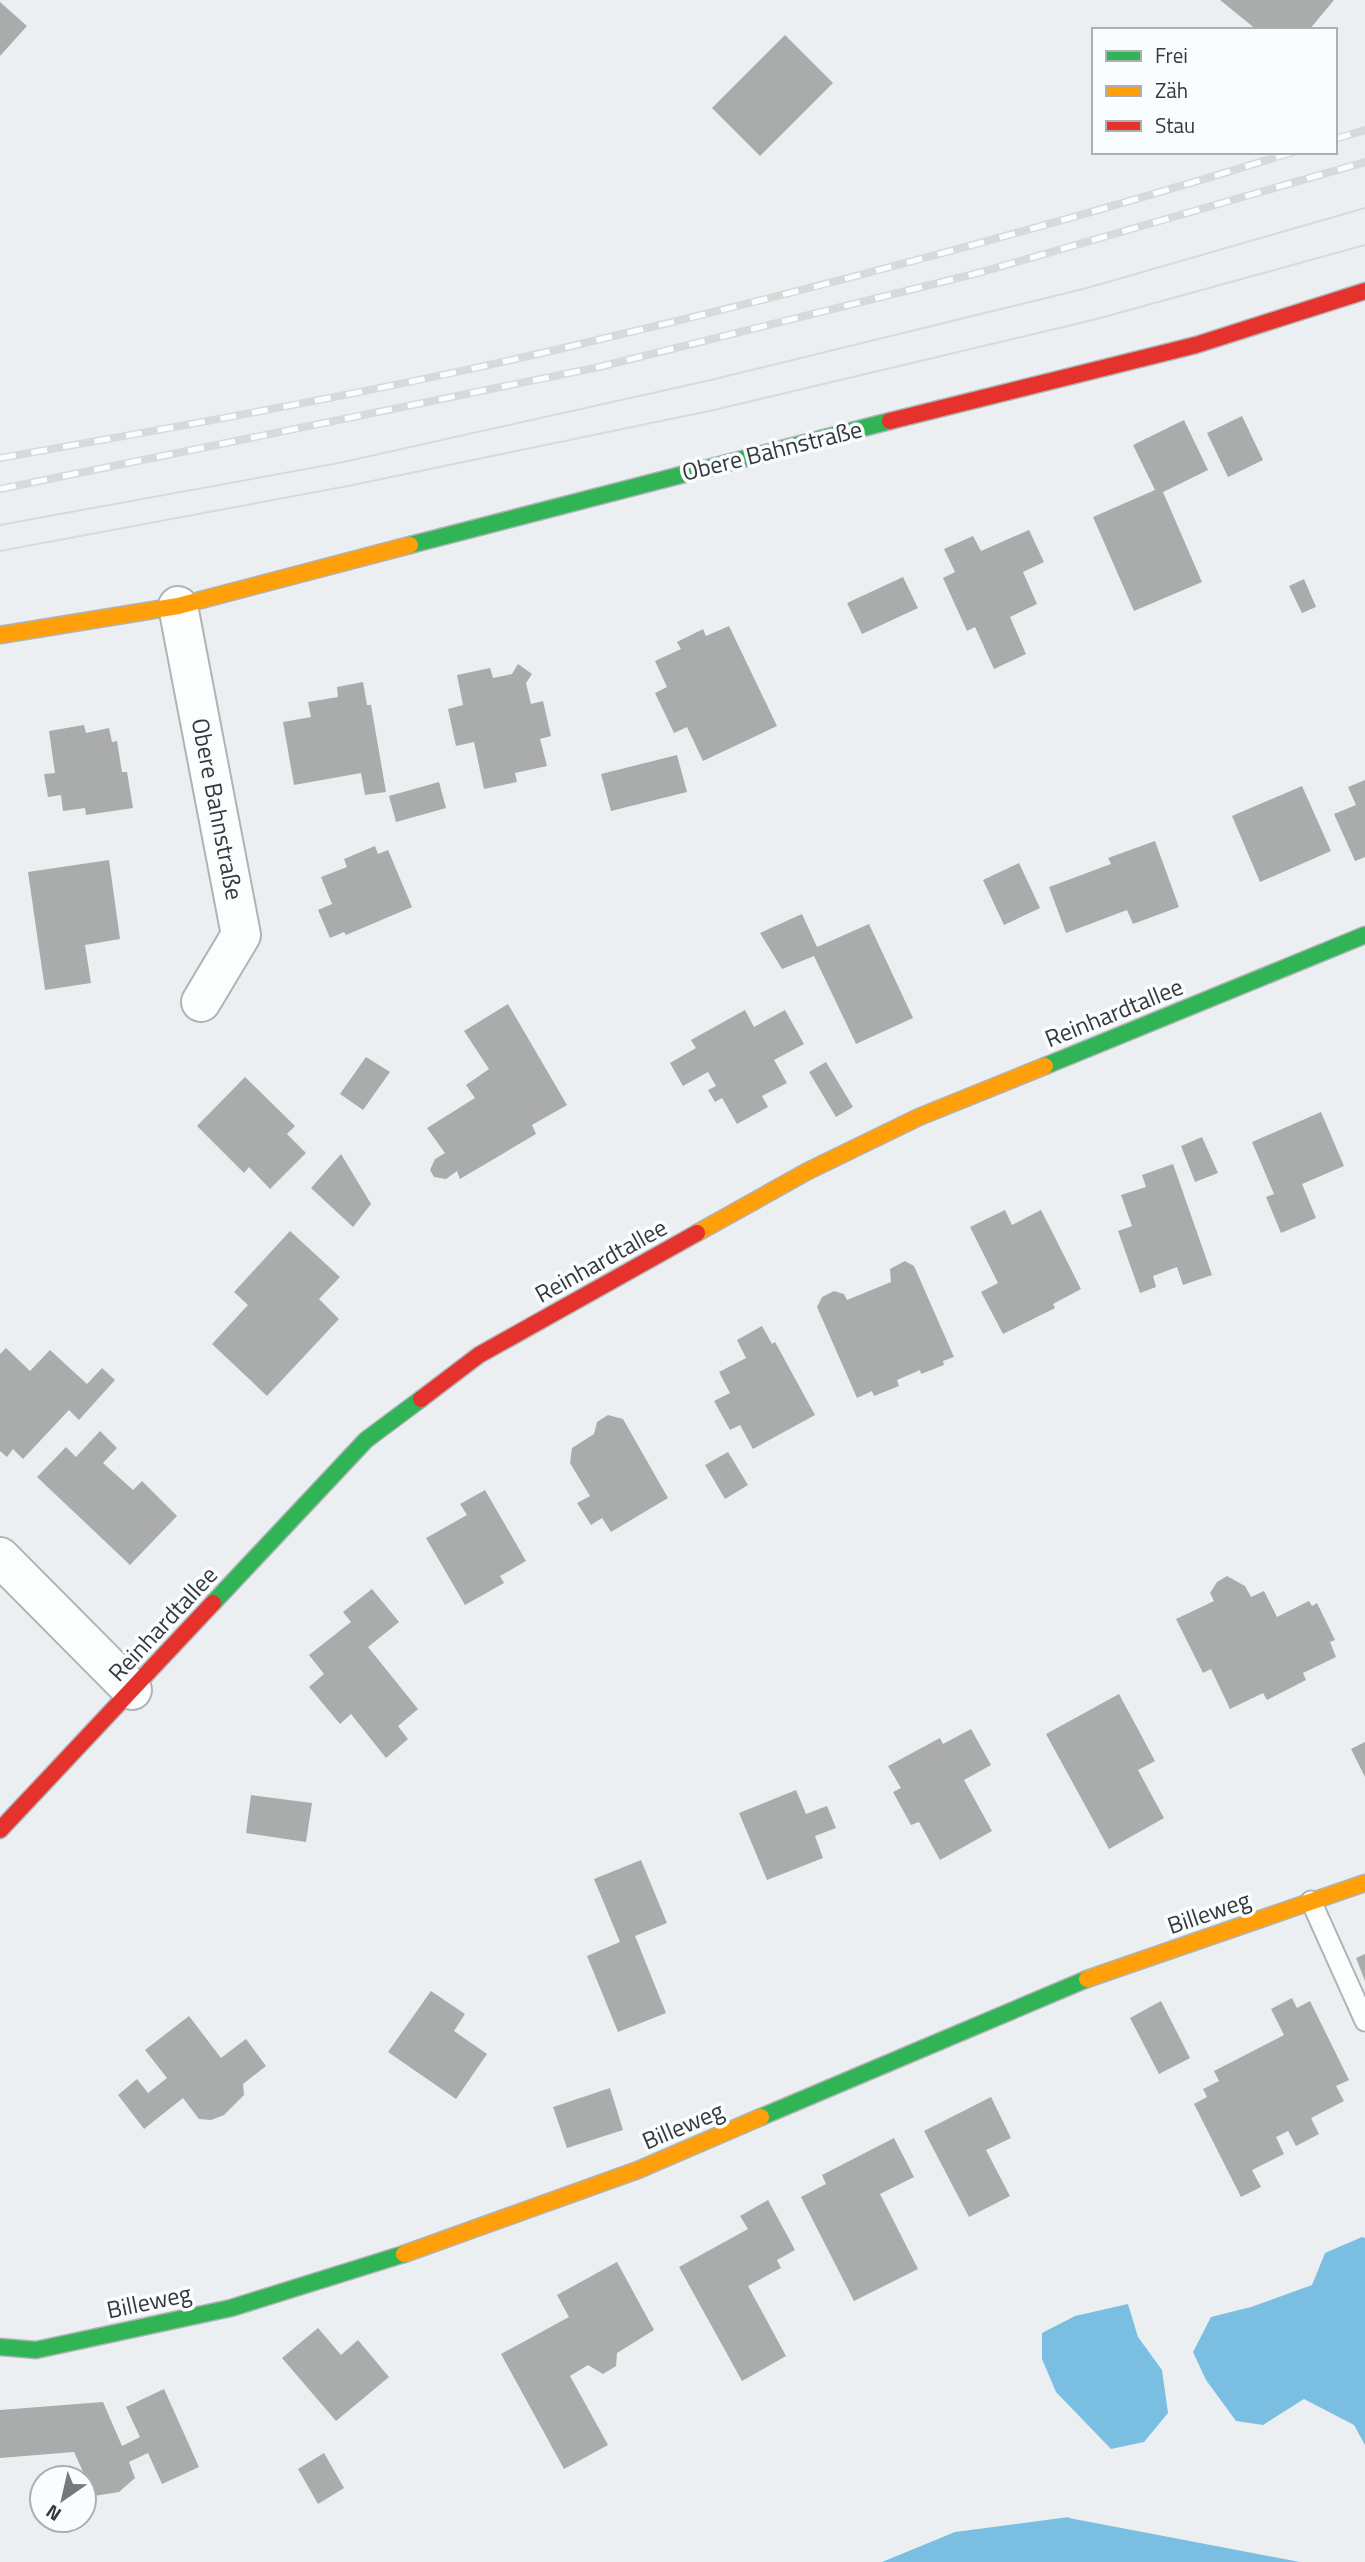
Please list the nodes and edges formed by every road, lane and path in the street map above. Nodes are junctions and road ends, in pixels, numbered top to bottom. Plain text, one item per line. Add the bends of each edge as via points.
1 (1365, 291) edge
2 (178, 606) junction
3 (0, 635) edge
4 (1365, 935) edge
5 (201, 1002) dead end
6 (0, 1557) edge
7 (132, 1690) junction
8 (0, 1830) edge
9 (1365, 1883) edge
10 (1311, 1901) junction
11 (1365, 2021) edge
12 (0, 2347) edge

1 - 2 street, Obere Bahnstraße via 1196,345
2 - 3 street, Obere Bahnstraße
2 - 5 street, Obere Bahnstraße via 241,935
4 - 7 street, Reinhardtallee via 919,1117 808,1171 479,1355 366,1440
6 - 7 street
7 - 8 street, Reinhardtallee
9 - 10 street, Billeweg
10 - 11 lane
10 - 12 street, Billeweg via 1075,1983 638,2170 412,2251 231,2308 36,2350

